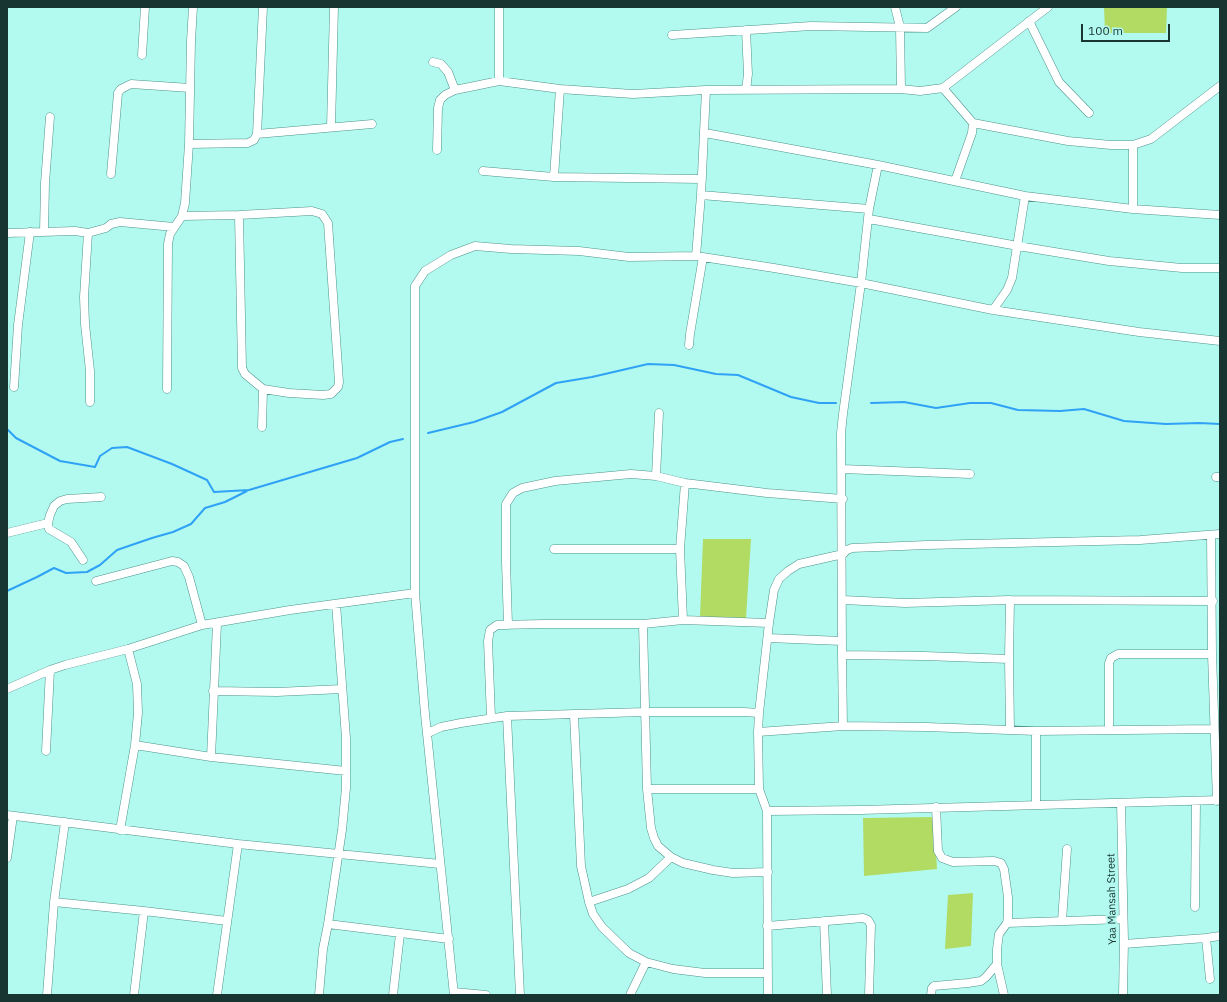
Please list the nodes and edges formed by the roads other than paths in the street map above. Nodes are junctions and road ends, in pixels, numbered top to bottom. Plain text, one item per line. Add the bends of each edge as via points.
1 (145, 7) edge
2 (193, 7) edge
3 (264, 7) edge
4 (334, 7) edge
5 (499, 7) edge
6 (895, 7) edge
7 (956, 7) edge
8 (1048, 7) edge
9 (1029, 22) junction
10 (900, 27) junction
11 (746, 30) junction
12 (672, 35) dead end
13 (142, 55) dead end
14 (433, 62) dead end
15 (499, 81) junction
16 (1220, 86) edge
17 (190, 88) junction
18 (901, 88) junction
19 (943, 88) junction
20 (560, 89) junction
21 (455, 90) junction
22 (706, 90) junction
23 (746, 90) junction
24 (1089, 113) dead end
25 (50, 117) dead end
26 (973, 123) junction
27 (372, 124) dead end
28 (332, 127) junction
29 (705, 133) junction
30 (257, 134) junction
31 (189, 144) junction
32 (1134, 145) junction
33 (438, 150) dead end
34 (878, 165) junction
35 (483, 172) dead end
36 (111, 174) dead end
37 (554, 177) junction
38 (702, 179) junction
39 (955, 181) junction
40 (701, 195) junction
41 (1025, 196) junction
42 (869, 209) junction
43 (1133, 209) junction
44 (239, 215) junction
45 (1220, 215) edge
46 (182, 216) junction
47 (869, 219) junction
48 (174, 227) junction
49 (30, 232) junction
50 (44, 232) junction
51 (7, 233) edge
52 (88, 233) junction
53 (1018, 246) junction
54 (699, 257) junction
55 (1220, 268) edge
56 (861, 283) junction
57 (993, 310) junction
58 (1220, 341) edge
59 (689, 345) dead end
60 (14, 387) dead end
61 (167, 389) dead end
62 (263, 389) junction
63 (90, 402) dead end
64 (660, 413) dead end
65 (262, 427) dead end
66 (842, 469) junction
67 (970, 474) dead end
68 (656, 476) junction
69 (685, 483) junction
70 (101, 497) dead end
71 (842, 499) junction
72 (48, 523) junction
73 (7, 533) edge
74 (1220, 534) edge
75 (1211, 535) junction
76 (680, 549) junction
77 (554, 550) dead end
78 (842, 554) junction
79 (83, 560) dead end
80 (96, 581) dead end
81 (415, 593) junction
82 (843, 600) junction
83 (1010, 600) junction
84 (1213, 601) junction
85 (336, 604) junction
86 (683, 620) junction
87 (769, 623) junction
88 (217, 624) junction
89 (643, 624) junction
90 (202, 625) junction
91 (508, 625) junction
92 (768, 638) junction
93 (842, 641) junction
94 (128, 649) junction
95 (1212, 654) junction
96 (842, 656) junction
97 (1009, 659) junction
98 (50, 670) junction
99 (7, 689) edge
100 (213, 690) junction
101 (342, 690) junction
102 (645, 712) junction
103 (759, 713) junction
104 (574, 715) junction
105 (507, 716) junction
106 (491, 718) junction
107 (843, 726) junction
108 (1010, 729) junction
109 (1109, 729) junction
110 (1214, 729) junction
111 (1036, 731) junction
112 (758, 732) junction
113 (428, 733) junction
114 (135, 745) junction
115 (46, 751) dead end
116 (211, 757) junction
117 (346, 771) junction
118 (647, 789) junction
119 (759, 789) junction
120 (1196, 801) junction
121 (1218, 801) edge
122 (1121, 803) junction
123 (1036, 805) junction
124 (936, 807) junction
125 (767, 811) junction
126 (10, 815) edge
127 (65, 822) junction
128 (120, 830) junction
129 (238, 844) junction
130 (1067, 849) dead end
131 (338, 855) junction
132 (671, 857) junction
133 (7, 858) edge
134 (440, 864) junction
135 (768, 872) junction
136 (54, 902) junction
137 (589, 902) junction
138 (1195, 907) dead end
139 (144, 911) junction
140 (1123, 919) junction
141 (227, 921) junction
142 (824, 921) junction
143 (1062, 921) junction
144 (1007, 923) junction
145 (328, 924) junction
146 (767, 926) junction
147 (400, 934) junction
148 (1220, 936) edge
149 (1206, 938) junction
150 (449, 939) junction
151 (1124, 944) junction
152 (646, 962) junction
153 (997, 964) junction
154 (768, 973) junction
155 (1210, 979) dead end
156 (454, 994) edge
157 (48, 995) edge
158 (134, 995) edge
159 (217, 995) edge
160 (319, 995) edge
161 (393, 995) edge
162 (486, 995) edge
163 (520, 995) edge
164 (630, 995) edge
165 (768, 995) edge
166 (827, 995) edge
167 (869, 995) edge
168 (931, 995) edge
169 (1004, 995) edge
170 (1123, 995) edge

1 - 13 street
2 - 17 street
3 - 30 street
4 - 28 street
5 - 15 street
6 - 10 street
7 - 10 street via 927,28
8 - 9 street
9 - 19 street
9 - 24 street via 1060,82
10 - 11 street via 811,26
10 - 18 street
11 - 12 street
11 - 23 street
14 - 21 street via 440,64 448,72
15 - 20 street
15 - 21 street
16 - 32 street via 1151,139
17 - 31 street
17 - 36 street via 131,84 121,89 118,93
18 - 19 street via 920,91
18 - 23 street
19 - 26 street
20 - 22 street via 633,94
20 - 37 street
21 - 33 street via 440,100
22 - 23 street
22 - 29 street
25 - 50 street
26 - 32 street via 1068,141
26 - 39 street via 972,133
27 - 28 street
28 - 30 street
29 - 34 street
29 - 38 street
30 - 31 street via 254,140 248,143
31 - 46 street
32 - 43 street
34 - 39 street
34 - 42 street
35 - 37 street
37 - 38 street
38 - 40 street
39 - 41 street
40 - 42 street
40 - 54 street
41 - 43 street
41 - 53 street
42 - 47 street
43 - 45 street
44 - 46 street
44 - 62 street via 242,368 245,374
44 - 62 street via 312,211 322,214 328,223 338,387 331,394 323,395
46 - 48 street
47 - 53 street
47 - 56 street
48 - 52 street via 120,222
48 - 61 street via 168,244
49 - 50 street
49 - 51 street
49 - 60 street via 18,325
50 - 52 street
52 - 63 street via 84,297
53 - 55 street via 1109,261 1182,268
53 - 57 street via 1008,290
54 - 56 street
54 - 59 street
54 - 81 street via 629,257 579,251 475,246 451,255 425,271 415,286
56 - 57 street
56 - 66 street via 843,414
57 - 58 street via 1139,332
62 - 65 street
64 - 68 street
66 - 67 street
66 - 71 street
68 - 69 street
68 - 91 street via 631,474 555,481 522,488 512,493 506,504
69 - 71 street
69 - 76 street
70 - 72 street via 60,501 54,506
71 - 78 street
72 - 73 street
72 - 79 street via 48,529 71,542
74 - 75 street
75 - 78 street via 1140,540 852,548
75 - 84 street
76 - 77 street
76 - 86 street
78 - 82 street
78 - 87 street via 799,564 779,579 774,590
80 - 90 street via 172,561 178,562 184,566 189,577
81 - 85 street
81 - 113 street
82 - 83 street via 906,603
82 - 93 street
83 - 84 street
83 - 97 street
84 - 95 street
85 - 88 street
85 - 101 street
86 - 87 street
86 - 89 street
87 - 92 street
88 - 90 street
88 - 100 street
89 - 91 street
89 - 102 street
90 - 94 street
91 - 106 street via 497,625 490,630 488,641
92 - 93 street
92 - 103 street
93 - 96 street
94 - 98 street
94 - 114 street via 137,684
95 - 109 street via 1118,654 1111,658
95 - 110 street
96 - 97 street
96 - 107 street
97 - 108 street
98 - 99 street
98 - 115 street
100 - 101 street
100 - 116 street
101 - 117 street
102 - 103 street
102 - 104 street
102 - 118 street
103 - 112 street
104 - 105 street
104 - 137 street via 581,866
105 - 106 street
105 - 163 street
106 - 113 street via 441,727
107 - 108 street
107 - 112 street
108 - 111 street
109 - 110 street
109 - 111 street
110 - 121 street
111 - 123 street
112 - 119 street
113 - 134 street
114 - 116 street
114 - 128 street
116 - 117 street
117 - 131 street via 345,805
118 - 119 street
118 - 132 street via 654,838 658,846
119 - 125 street
120 - 121 street
120 - 122 street
120 - 138 street
122 - 123 street
122 - 140 street, Yaa Mansah Street
123 - 124 street
124 - 125 street
124 - 144 street via 938,852 942,858 953,862 994,861 1000,863 1004,869 1008,897
125 - 135 street
126 - 127 street
126 - 133 street
127 - 128 street
127 - 136 street
128 - 129 street
129 - 131 street
129 - 141 street
130 - 143 street
131 - 134 street
131 - 145 street
132 - 135 street via 683,863 713,870 733,873
132 - 137 street via 649,878 628,889
134 - 150 street
135 - 146 street
136 - 139 street
136 - 157 street
137 - 152 street via 593,914 608,932 629,953
139 - 141 street
139 - 158 street
140 - 143 street
140 - 151 street, Yaa Mansah Street
141 - 159 street
142 - 146 street
142 - 166 street
142 - 167 street via 863,918 868,920 871,925
143 - 144 street
144 - 153 street via 999,934
145 - 147 street
145 - 160 street
146 - 154 street
147 - 150 street
147 - 161 street
148 - 149 street
149 - 151 street
149 - 155 street
150 - 156 street
151 - 170 street, Yaa Mansah Street
152 - 154 street via 705,973
152 - 164 street
153 - 168 street via 981,981 934,986
153 - 169 street
154 - 165 street
156 - 162 street

